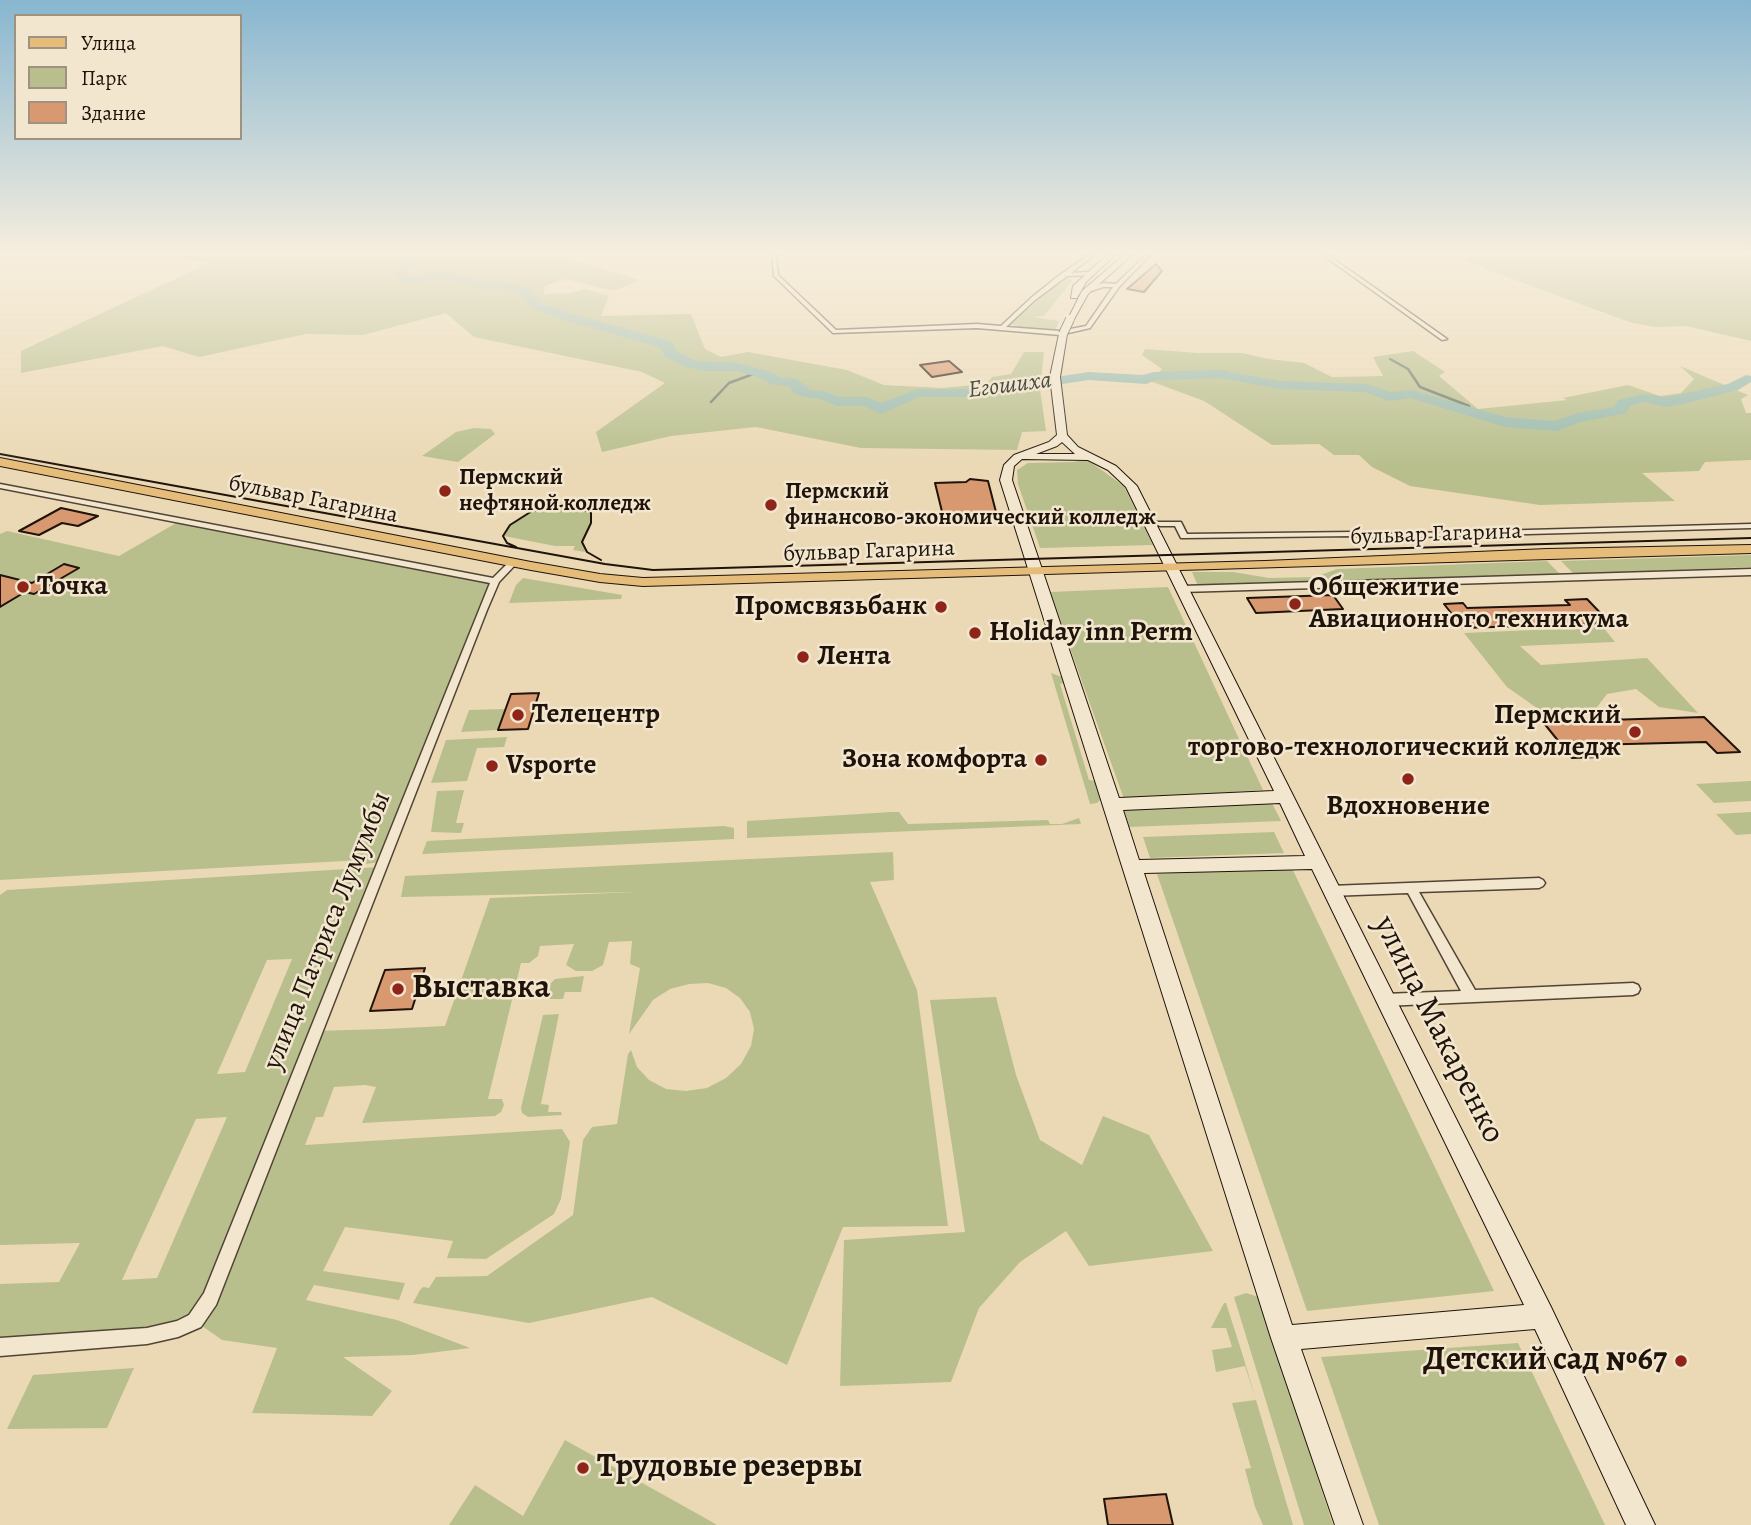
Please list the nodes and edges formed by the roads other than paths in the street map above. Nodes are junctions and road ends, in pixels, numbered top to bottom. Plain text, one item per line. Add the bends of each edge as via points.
1 (829, 326) edge
2 (1067, 326) edge
3 (1088, 326) edge
4 (1427, 326) edge
5 (1003, 327) joint
6 (1444, 338) dead end
7 (1062, 436) junction
8 (1018, 457) junction
9 (1094, 457) junction
10 (0, 462) edge
11 (0, 486) edge
12 (1160, 524) dead end
13 (1751, 526) edge
14 (1751, 549) edge
15 (513, 562) junction
16 (1170, 567) junction
17 (1034, 570) junction
18 (1751, 572) edge
19 (495, 581) junction
20 (1182, 589) junction
21 (1282, 797) junction
22 (1112, 804) junction
23 (1316, 862) junction
24 (1133, 867) junction
25 (1539, 883) dead end
26 (1411, 888) junction
27 (1329, 891) junction
28 (1633, 989) dead end
29 (1471, 996) junction
30 (1384, 1000) junction
31 (1542, 1316) junction
32 (1284, 1338) junction
33 (0, 1347) edge
34 (1349, 1525) edge
35 (1642, 1525) edge

1 - 5 street via 835,332
2 - 7 main road, bridge via 1055,377
3 - 5 street via 1060,333
4 - 6 street
7 - 8 main road
7 - 9 main road, улица Макаренко via 1074,449
8 - 9 main road
8 - 17 main road via 1009,465 1006,480
9 - 16 main road, улица Макаренко via 1130,486
10 - 15 main road, бульвар Гагарина
11 - 19 street
12 - 13 street, бульвар Гагарина via 1178,524 1184,536
14 - 16 main road, бульвар Гагарина
15 - 17 main road, бульвар Гагарина via 643,582
15 - 19 street, улица Патриса Лумумбы
16 - 17 main road, бульвар Гагарина
16 - 20 main road, улица Макаренко
17 - 22 main road
18 - 20 street, бульвар Гагарина
19 - 33 street, улица Патриса Лумумбы via 210,1299 195,1321 178,1329 147,1336
20 - 21 main road, улица Макаренко
21 - 22 main road
21 - 23 main road, улица Макаренко
22 - 24 main road
23 - 24 main road
23 - 27 main road, улица Макаренко
24 - 32 main road
25 - 26 street
26 - 27 street
26 - 29 street
27 - 30 main road, улица Макаренко
28 - 29 street
29 - 30 street
30 - 31 main road, улица Макаренко
31 - 32 main road
31 - 35 main road, улица Макаренко
32 - 34 main road

